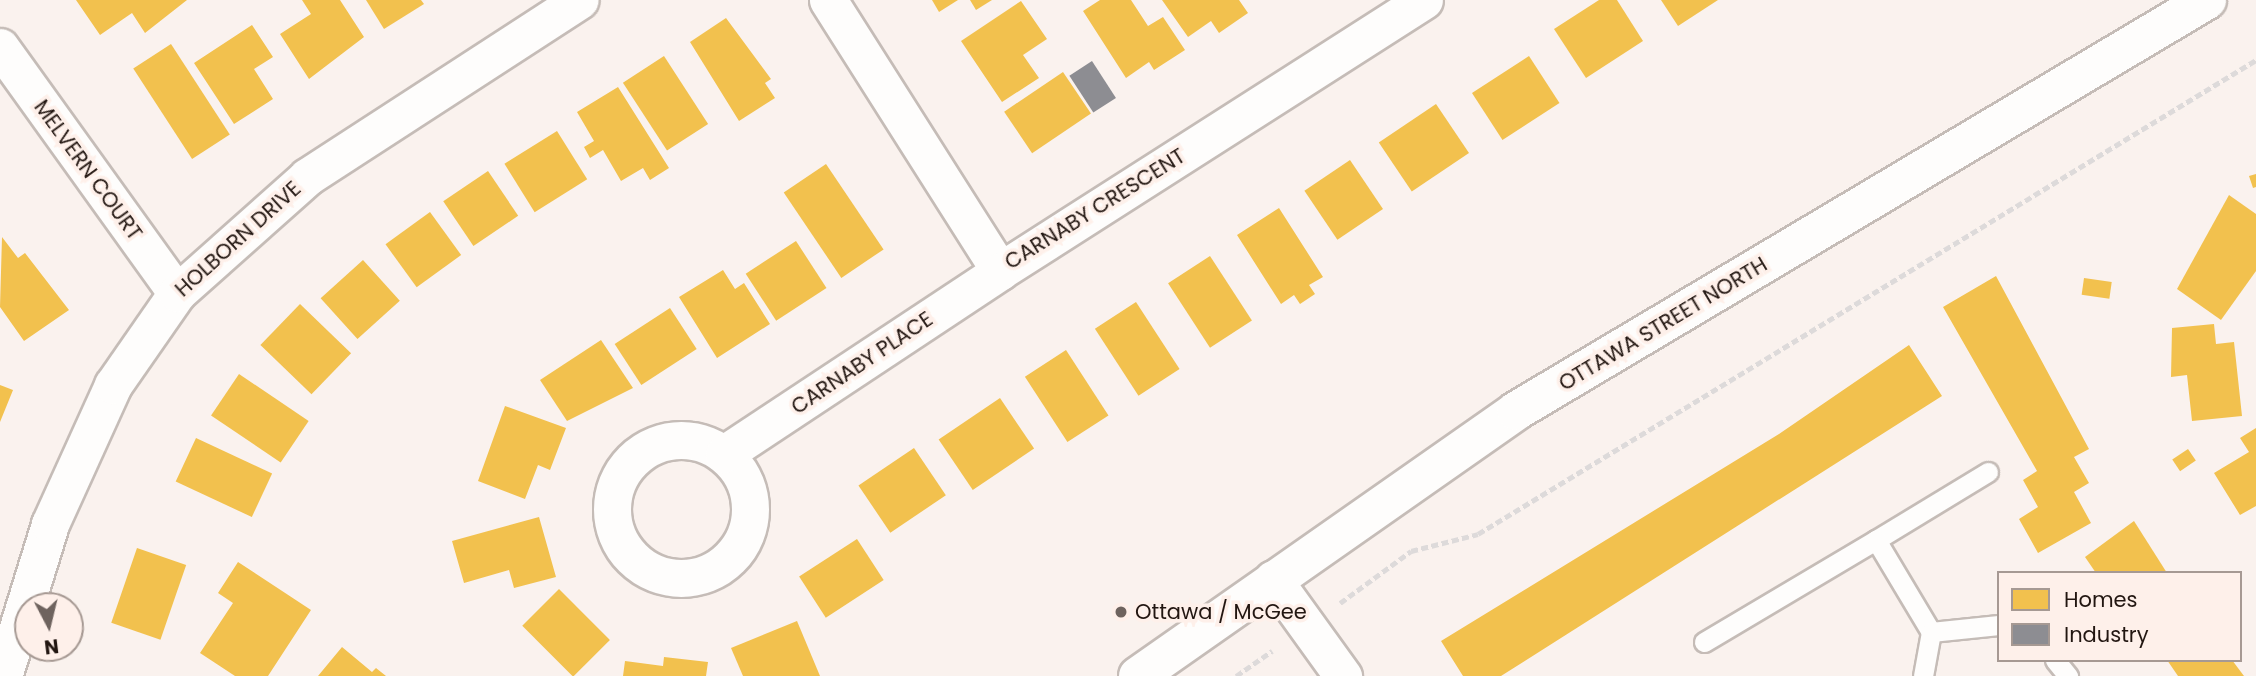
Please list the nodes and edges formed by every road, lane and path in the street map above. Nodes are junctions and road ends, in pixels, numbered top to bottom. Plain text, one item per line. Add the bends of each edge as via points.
1 (580, 0) edge
2 (828, 0) edge
3 (1424, 0) edge
4 (2207, 0) edge
5 (541, 11) edge
6 (0, 47) edge
7 (2256, 60) edge
8 (1000, 271) junction
9 (177, 293) junction
10 (724, 454) dead end
11 (1988, 472) dead end
12 (1876, 540) junction
13 (1273, 579) junction
14 (1340, 603) dead end
15 (1997, 625) edge
16 (1931, 632) junction
17 (1703, 642) dead end
18 (1272, 651) dead end
19 (2057, 662) edge
20 (6, 674) edge
21 (1138, 676) edge
22 (1236, 676) edge
23 (1343, 676) edge
24 (1923, 676) edge
25 (2068, 676) edge

1 - 5 street, HOLBORN DRIVE
2 - 8 street, CARNABY CRESCENT
3 - 8 street, CARNABY CRESCENT
4 - 13 main road, OTTAWA STREET NORTH via 1516,411
5 - 9 street, HOLBORN DRIVE via 307,177
6 - 9 street, MELVERN COURT
7 - 14 path via 1478,534 1411,551
8 - 10 street, CARNABY PLACE
9 - 20 street, HOLBORN DRIVE via 113,384 50,524
11 - 12 lane
12 - 16 lane
12 - 17 lane
13 - 21 main road, OTTAWA STREET NORTH
13 - 23 street
15 - 16 lane
16 - 24 lane
18 - 22 path
19 - 25 lane

